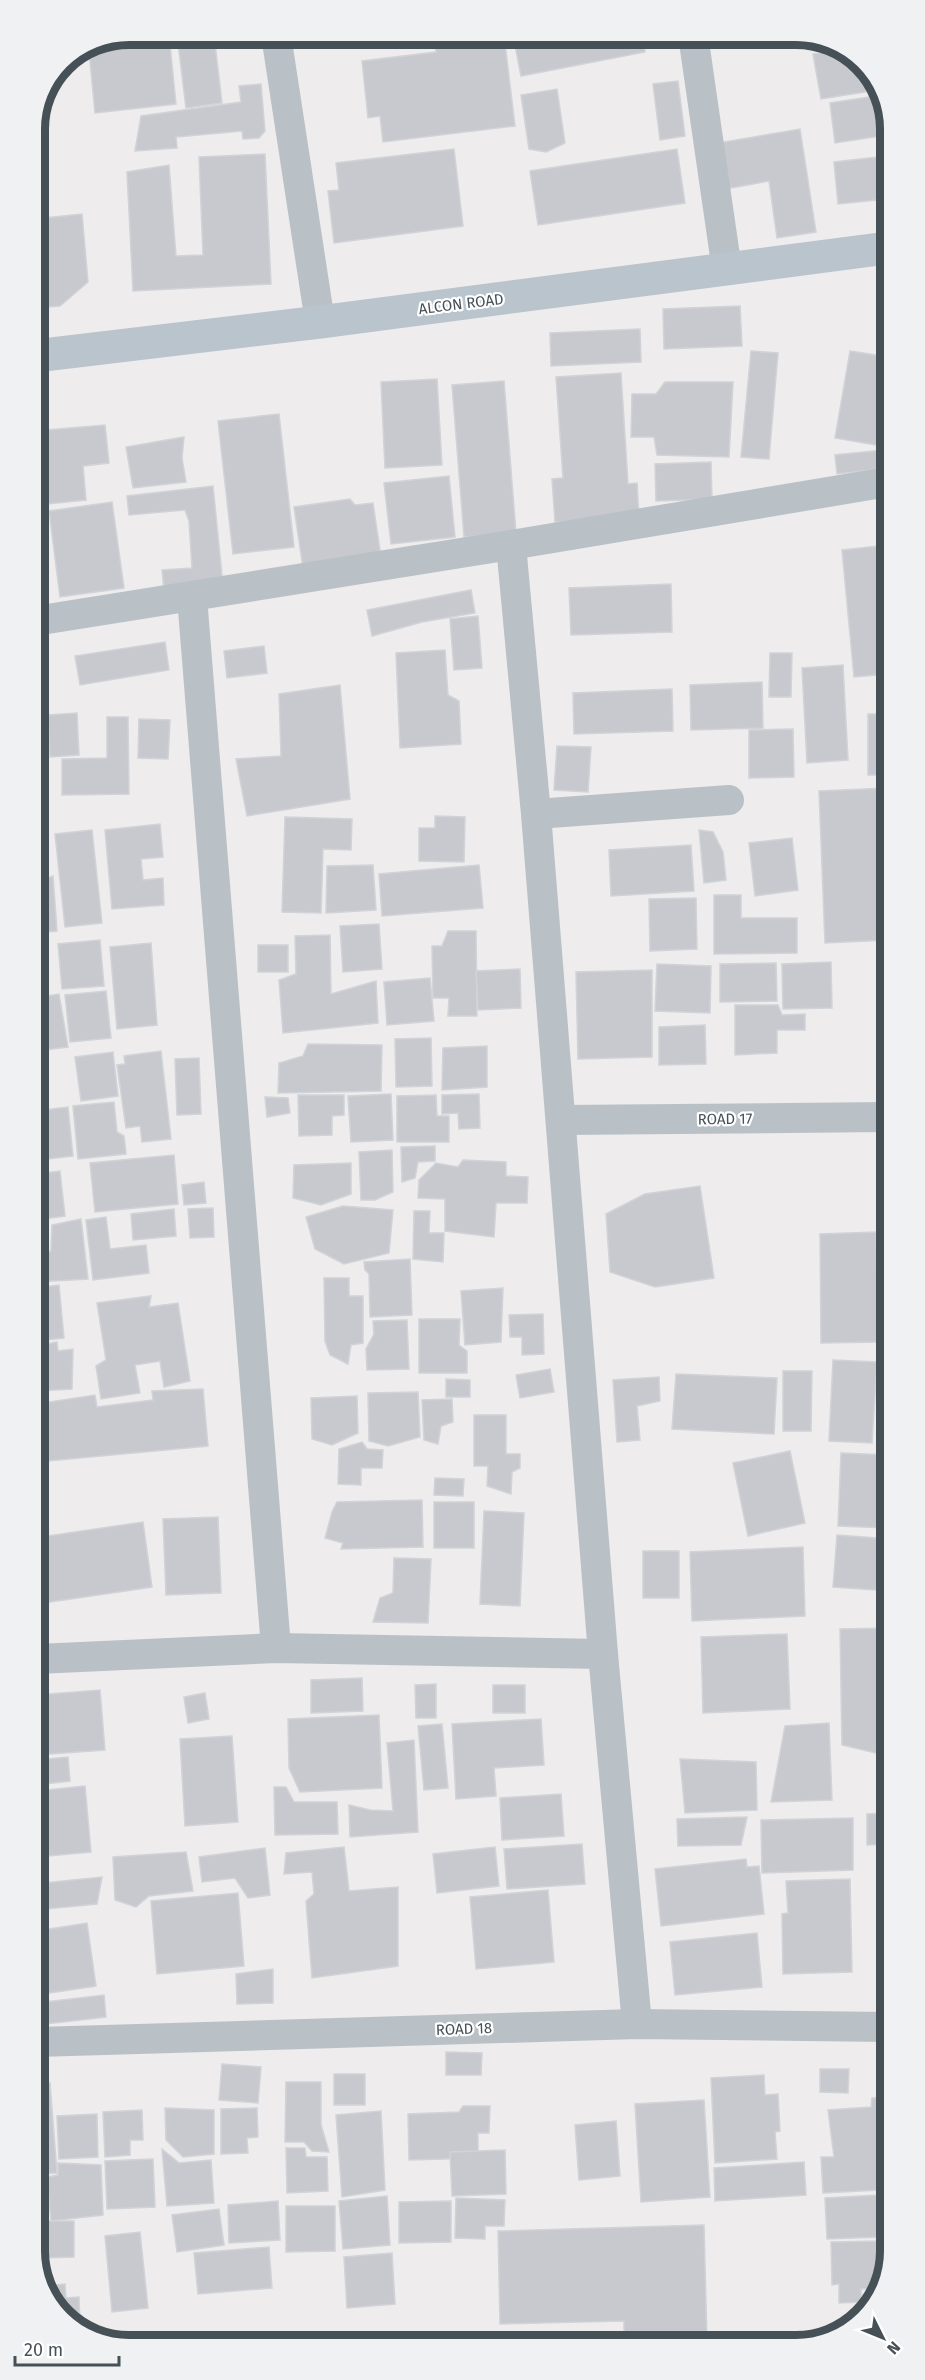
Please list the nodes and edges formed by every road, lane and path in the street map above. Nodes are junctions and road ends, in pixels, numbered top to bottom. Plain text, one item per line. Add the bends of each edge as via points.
1 (278, 45) edge
2 (694, 45) edge
3 (880, 249) edge
4 (727, 270) junction
5 (320, 322) junction
6 (45, 355) edge
7 (880, 483) edge
8 (511, 545) junction
9 (192, 597) junction
10 (45, 619) edge
11 (729, 800) dead end
12 (536, 814) junction
13 (880, 1117) edge
14 (562, 1120) junction
15 (276, 1648) junction
16 (603, 1654) junction
17 (45, 1659) edge
18 (637, 2024) junction
19 (880, 2027) edge
20 (45, 2042) edge

1 - 5 street
2 - 4 street
3 - 4 main road, ALCON ROAD
4 - 5 main road, ALCON ROAD
5 - 6 main road, ALCON ROAD
7 - 8 street
8 - 9 street
8 - 12 street
9 - 10 street
9 - 15 street
11 - 12 street
12 - 14 street
13 - 14 street, ROAD 17
14 - 16 street
15 - 16 street
15 - 17 street
16 - 18 street
18 - 19 street, ROAD 18
18 - 20 street, ROAD 18

